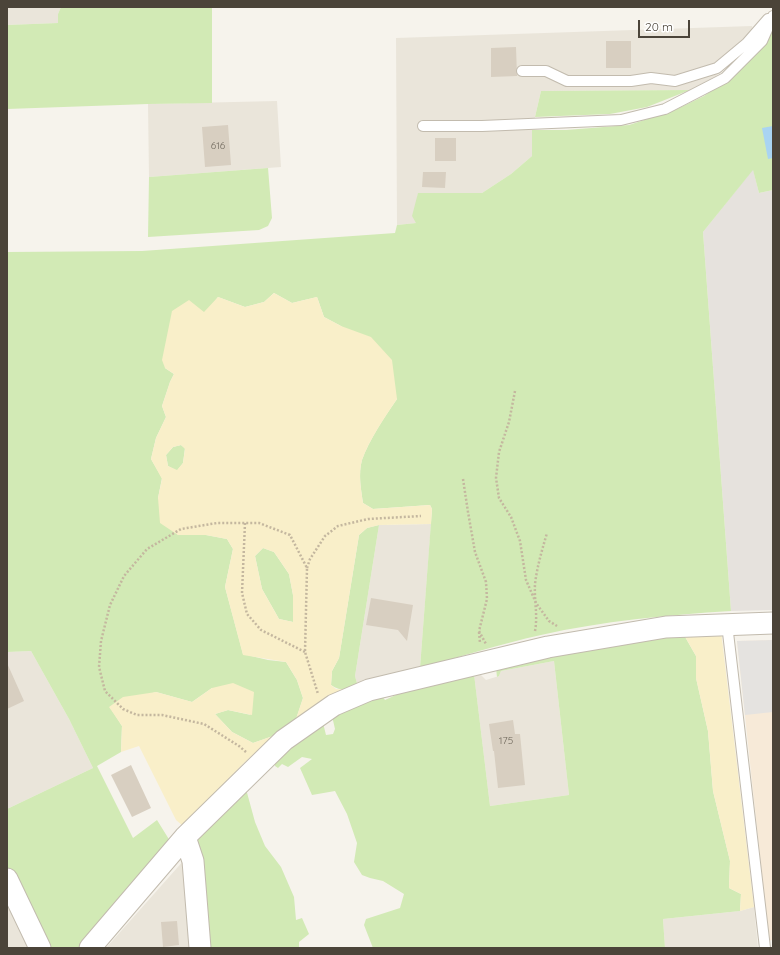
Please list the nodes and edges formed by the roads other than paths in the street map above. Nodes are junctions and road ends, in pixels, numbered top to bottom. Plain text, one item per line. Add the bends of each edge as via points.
1 (773, 15) edge
2 (522, 71) dead end
3 (423, 126) dead end
4 (773, 623) edge
5 (727, 624) junction
6 (185, 837) junction
7 (7, 879) edge
8 (40, 948) edge
9 (90, 948) edge
10 (200, 948) edge
11 (765, 948) edge

1 - 2 lane via 747,43 717,68 675,81 651,78 631,81 567,82 546,72
1 - 3 lane via 762,41 725,78 665,109 621,120
4 - 5 street
5 - 6 street via 666,627 583,641 369,690 334,705 284,740
5 - 11 lane
6 - 9 street
6 - 10 street via 192,860
7 - 8 street

